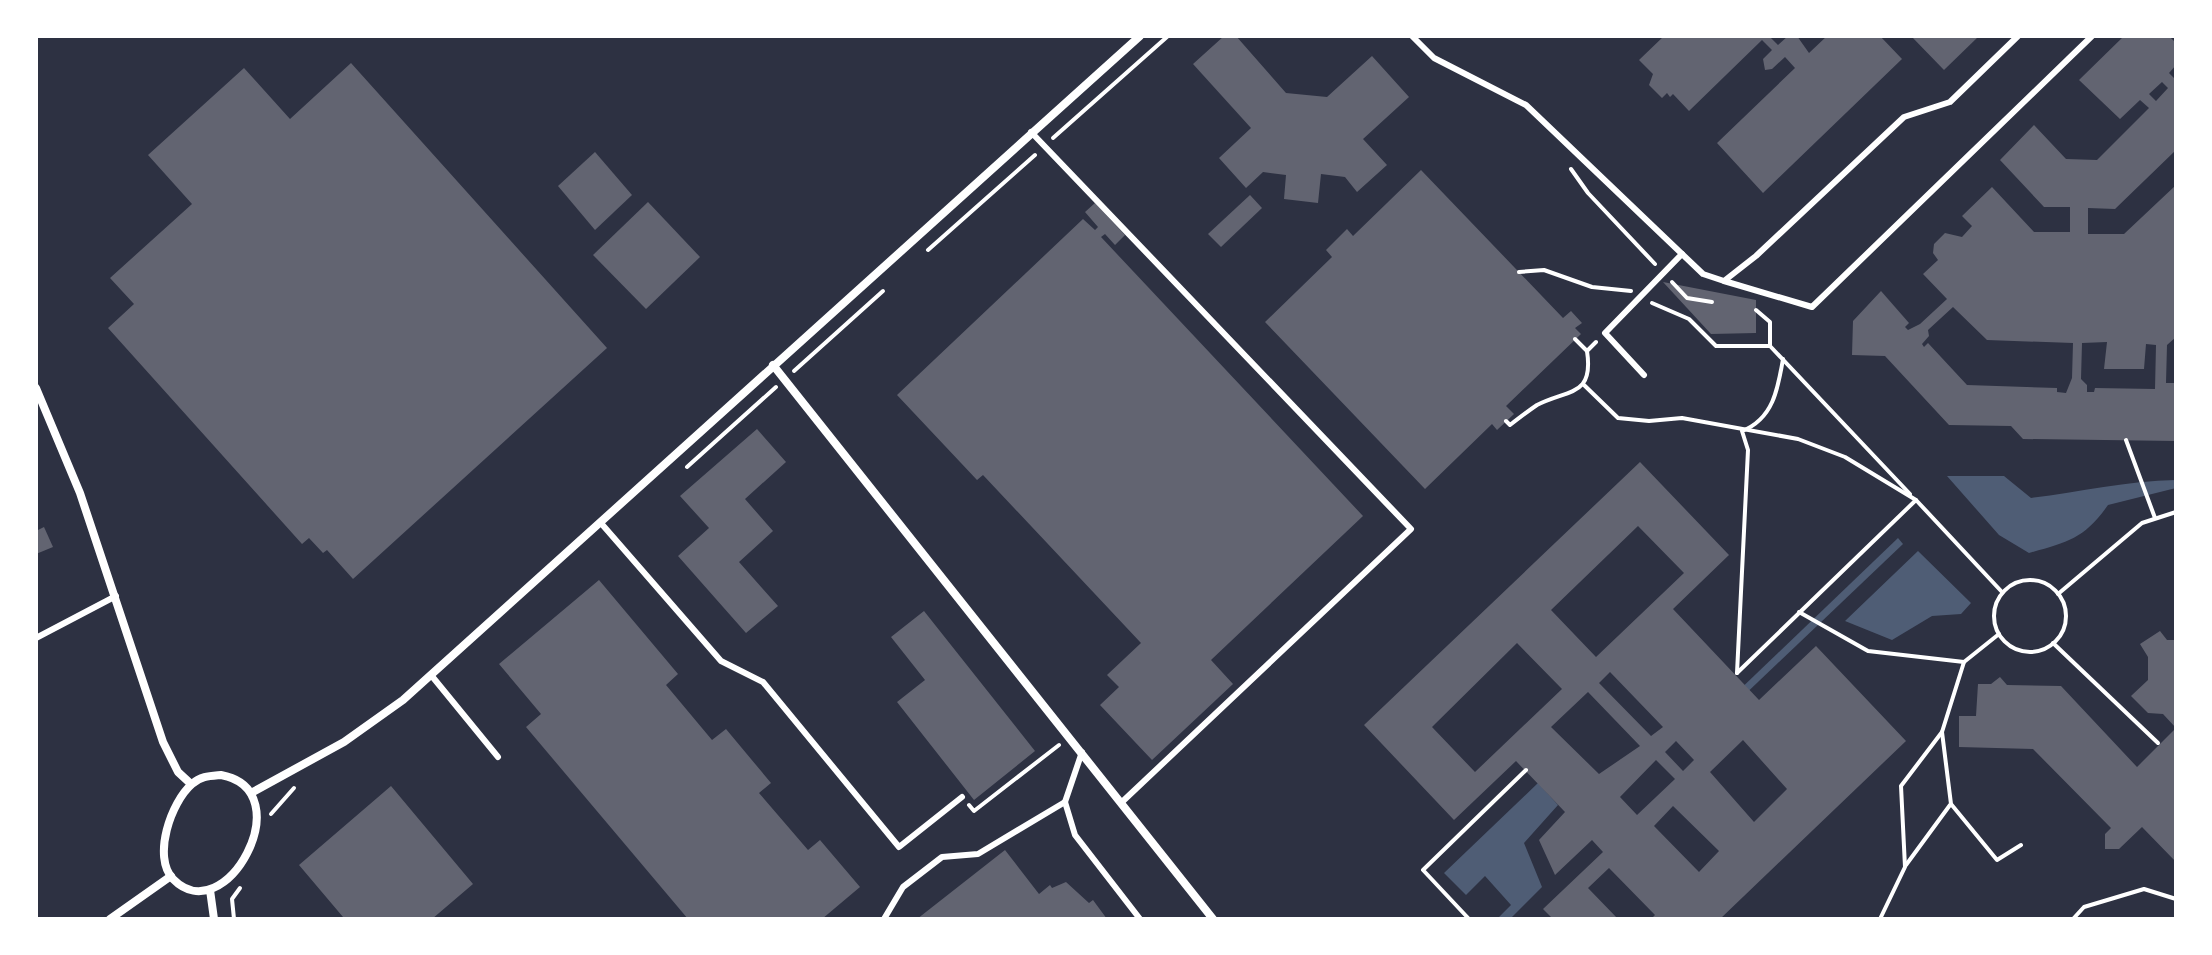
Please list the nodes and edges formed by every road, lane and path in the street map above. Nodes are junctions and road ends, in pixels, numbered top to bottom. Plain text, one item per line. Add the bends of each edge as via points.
1 (1140, 36) edge
2 (1412, 36) edge
3 (2018, 36) edge
4 (2092, 36) edge
5 (1031, 132) junction
6 (1564, 158) dead end
7 (1682, 254) junction
8 (1519, 272) dead end
9 (1663, 273) junction
10 (1724, 281) junction
11 (1639, 298) junction
12 (1712, 302) dead end
13 (1756, 310) dead end
14 (1605, 333) junction
15 (1575, 339) dead end
16 (1770, 346) junction
17 (1587, 351) junction
18 (1783, 359) junction
19 (773, 365) junction
20 (1644, 375) dead end
21 (1584, 385) junction
22 (36, 388) edge
23 (1506, 421) dead end
24 (1742, 431) junction
25 (2126, 440) dead end
26 (1916, 500) junction
27 (2175, 511) edge
28 (2155, 518) junction
29 (600, 522) junction
30 (2002, 592) junction
31 (2058, 594) junction
32 (116, 596) junction
33 (1799, 612) junction
34 (1999, 634) junction
35 (36, 638) edge
36 (2053, 643) junction
37 (1964, 662) junction
38 (431, 675) junction
39 (1942, 732) junction
40 (1070, 737) junction
41 (2158, 743) dead end
42 (1082, 752) junction
43 (498, 757) dead end
44 (1526, 770) dead end
45 (191, 784) junction
46 (251, 793) junction
47 (962, 797) joint
48 (1065, 802) junction
49 (1122, 802) junction
50 (1951, 804) junction
51 (2021, 845) dead end
52 (1905, 867) junction
53 (171, 876) junction
54 (210, 890) junction
55 (2176, 899) edge
56 (110, 919) edge
57 (214, 919) edge
58 (884, 919) edge
59 (1140, 919) edge
60 (1213, 919) edge
61 (1469, 919) edge
62 (1880, 919) edge
63 (2073, 919) edge

1 - 5 street
2 - 7 lane via 1434,58 1526,105
3 - 10 lane via 1950,102 1904,117
4 - 10 lane via 1812,307
5 - 19 street
5 - 49 lane via 1411,529
6 - 9 path via 1588,193
7 - 9 lane
7 - 10 lane via 1703,274
8 - 11 path via 1544,270 1592,287 1628,288
9 - 11 lane
9 - 12 path via 1687,298
11 - 14 lane
11 - 16 path via 1689,319 1716,346
13 - 16 path via 1770,322
14 - 17 path
14 - 20 lane
15 - 17 path
16 - 18 path
17 - 21 path via 1590,369
18 - 24 path via 1777,394 1759,424
18 - 26 path
19 - 29 street
19 - 40 street
21 - 23 path via 1539,404 1510,425
21 - 24 path via 1618,418 1682,418
22 - 32 street
24 - 26 path via 1798,439 1845,457
24 - 33 path via 1748,450 1737,673
25 - 28 path
26 - 30 path
26 - 33 path
27 - 28 path
28 - 31 path via 2142,523
29 - 38 street
29 - 47 lane via 721,661 763,682 899,847
30 - 31 path via 2028,580 2049,585
30 - 34 path via 1993,615
31 - 36 path via 2066,615
32 - 35 lane
32 - 45 street via 163,742 178,772
33 - 37 path via 1868,651
34 - 36 path via 2015,650 2032,653
34 - 37 path
36 - 41 path
37 - 39 path
38 - 43 lane
38 - 46 street via 378,720
39 - 50 path
39 - 52 path via 1901,786
40 - 42 street
40 - 47 path via 974,811
42 - 48 lane
42 - 49 street
44 - 61 path via 1423,870
45 - 46 street via 221,775
45 - 53 street via 163,841 162,858
46 - 54 street via 257,810 255,833 232,877
48 - 58 lane via 978,854 942,857 903,887
48 - 59 lane via 1075,835
49 - 60 street
50 - 51 path via 1997,860
50 - 52 path
52 - 62 path
53 - 54 street via 189,888
53 - 56 street
54 - 57 street
55 - 63 path via 2144,889 2084,907

